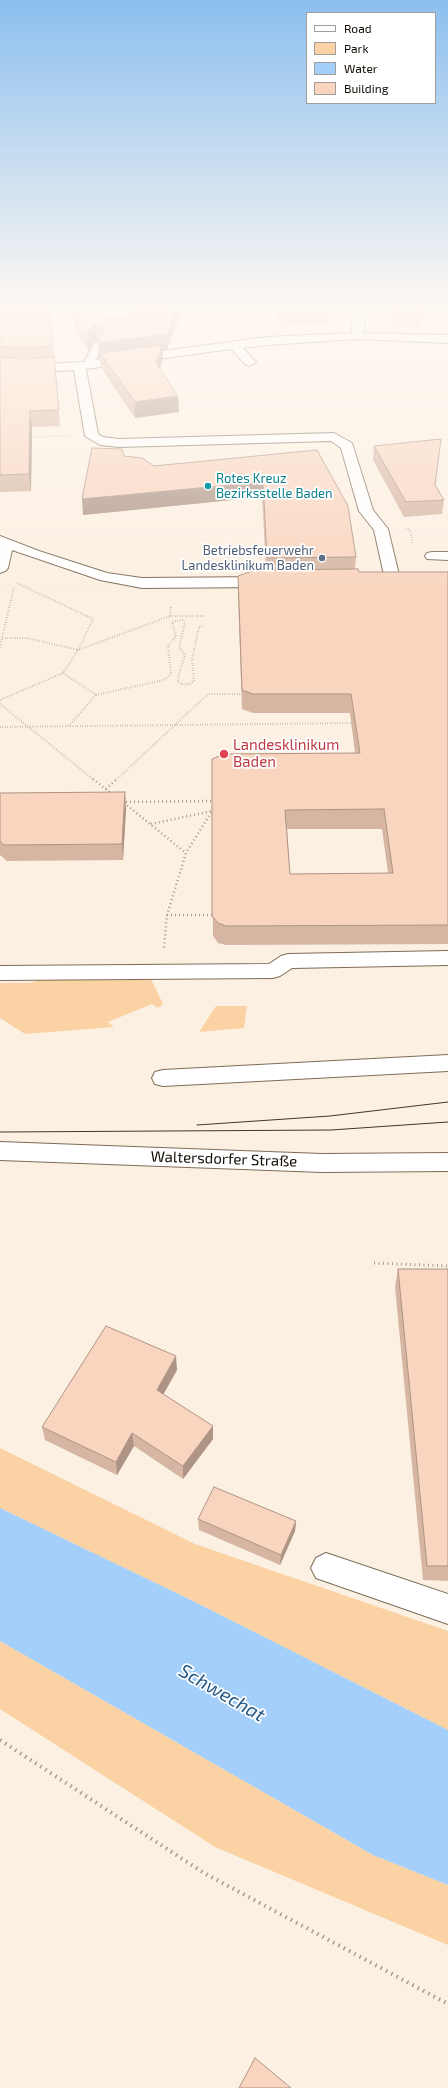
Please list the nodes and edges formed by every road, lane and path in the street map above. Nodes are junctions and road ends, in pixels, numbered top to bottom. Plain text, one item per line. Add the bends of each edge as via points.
1 (88, 404) edge
2 (201, 429) dead end
3 (29, 432) edge
4 (92, 436) junction
5 (210, 441) junction
6 (410, 529) dead end
7 (4, 541) edge
8 (413, 544) dead end
9 (432, 556) dead end
10 (448, 556) edge
11 (0, 568) edge
12 (392, 579) junction
13 (408, 579) edge
14 (353, 580) edge
15 (284, 582) edge
16 (171, 601) dead end
17 (170, 616) junction
18 (204, 616) dead end
19 (204, 626) dead end
20 (1, 639) edge
21 (0, 647) edge
22 (78, 650) junction
23 (63, 673) junction
24 (241, 694) edge
25 (96, 695) junction
26 (0, 700) edge
27 (0, 704) edge
28 (351, 722) edge
29 (174, 725) junction
30 (69, 726) junction
31 (0, 727) edge
32 (28, 727) junction
33 (106, 789) junction
34 (212, 801) edge
35 (114, 802) edge
36 (122, 802) junction
37 (150, 824) junction
38 (186, 853) junction
39 (167, 915) junction
40 (212, 915) edge
41 (448, 958) edge
42 (162, 972) junction
43 (0, 973) edge
44 (448, 1064) edge
45 (163, 1078) dead end
46 (0, 1151) edge
47 (448, 1162) edge
48 (374, 1262) dead end
49 (448, 1266) edge
50 (326, 1568) dead end
51 (448, 1609) edge
52 (0, 1740) edge
53 (448, 2004) edge

1 - 4 street
2 - 5 street
3 - 4 path via 29,438
4 - 5 street via 100,441 119,443
5 - 12 street via 334,437 347,446 366,511 380,529
6 - 8 path
7 - 11 street
7 - 15 street via 105,577 142,583
9 - 10 street
12 - 13 street
12 - 14 street
16 - 17 path
17 - 18 path
17 - 22 path
19 - 25 path via 199,627 192,659 194,681 190,684 177,681 185,655 179,647 185,623 183,620 172,622 176,636 168,646 171,674 164,680
20 - 21 path
20 - 22 path via 27,638
20 - 22 path via 15,582 93,619
22 - 23 path
23 - 25 path
23 - 26 path
24 - 29 path via 208,694
25 - 30 path
27 - 32 path
28 - 29 path
29 - 30 path
29 - 33 path
30 - 32 path
31 - 32 path
32 - 33 path
33 - 36 path
34 - 36 path
35 - 36 path
36 - 37 path
37 - 38 path
37 - 38 path via 212,810
38 - 39 path
39 - 40 path
39 - 42 path
41 - 42 street via 288,961 273,971
42 - 43 street
44 - 45 street
46 - 47 street, Waltersdorfer Straße via 322,1163
48 - 49 path
50 - 51 street
52 - 53 path via 204,1873

